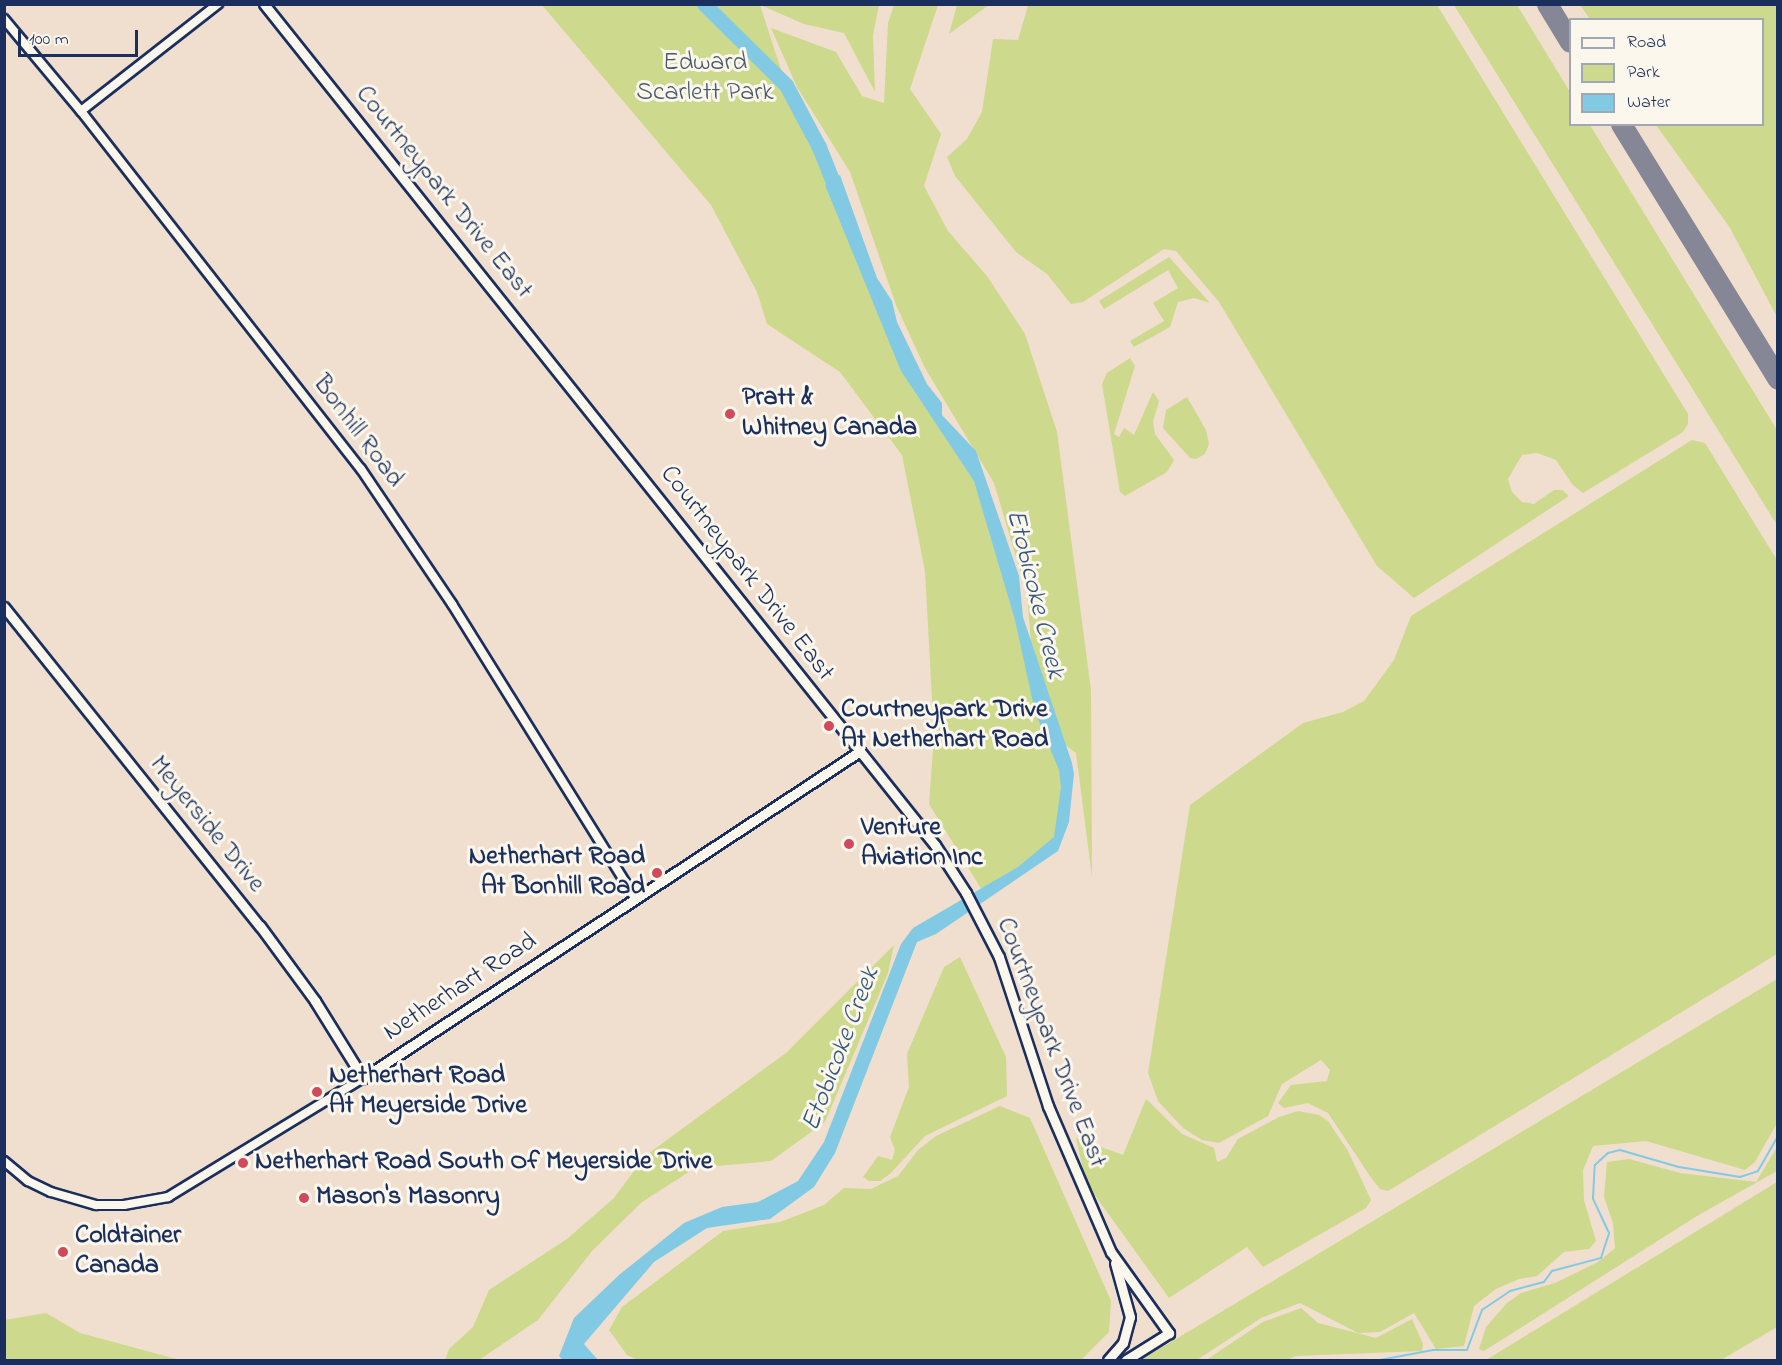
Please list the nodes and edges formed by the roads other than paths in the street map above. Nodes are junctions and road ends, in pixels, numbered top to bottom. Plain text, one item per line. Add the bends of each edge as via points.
1 (218, 4) edge
2 (264, 4) edge
3 (4, 19) edge
4 (81, 111) junction
5 (4, 606) edge
6 (860, 751) junction
7 (635, 898) junction
8 (363, 1078) junction
9 (4, 1161) edge
10 (1112, 1252) junction
11 (1108, 1360) edge
12 (1126, 1360) edge

1 - 4 street
2 - 6 street, Courtneypark Drive East
3 - 4 street, Bonhill Road
4 - 7 street, Bonhill Road via 361,469 452,604
5 - 8 street, Meyerside Drive via 260,926 315,1001
6 - 7 street, Netherhart Road
6 - 10 street, Courtneypark Drive East via 935,845 966,893 999,957 1048,1106
7 - 8 street, Netherhart Road
8 - 9 street, Netherhart Road via 168,1197 124,1205 96,1205 35,1184
10 - 11 street via 1130,1317 1123,1343
10 - 12 street, Courtneypark Drive East via 1169,1333

